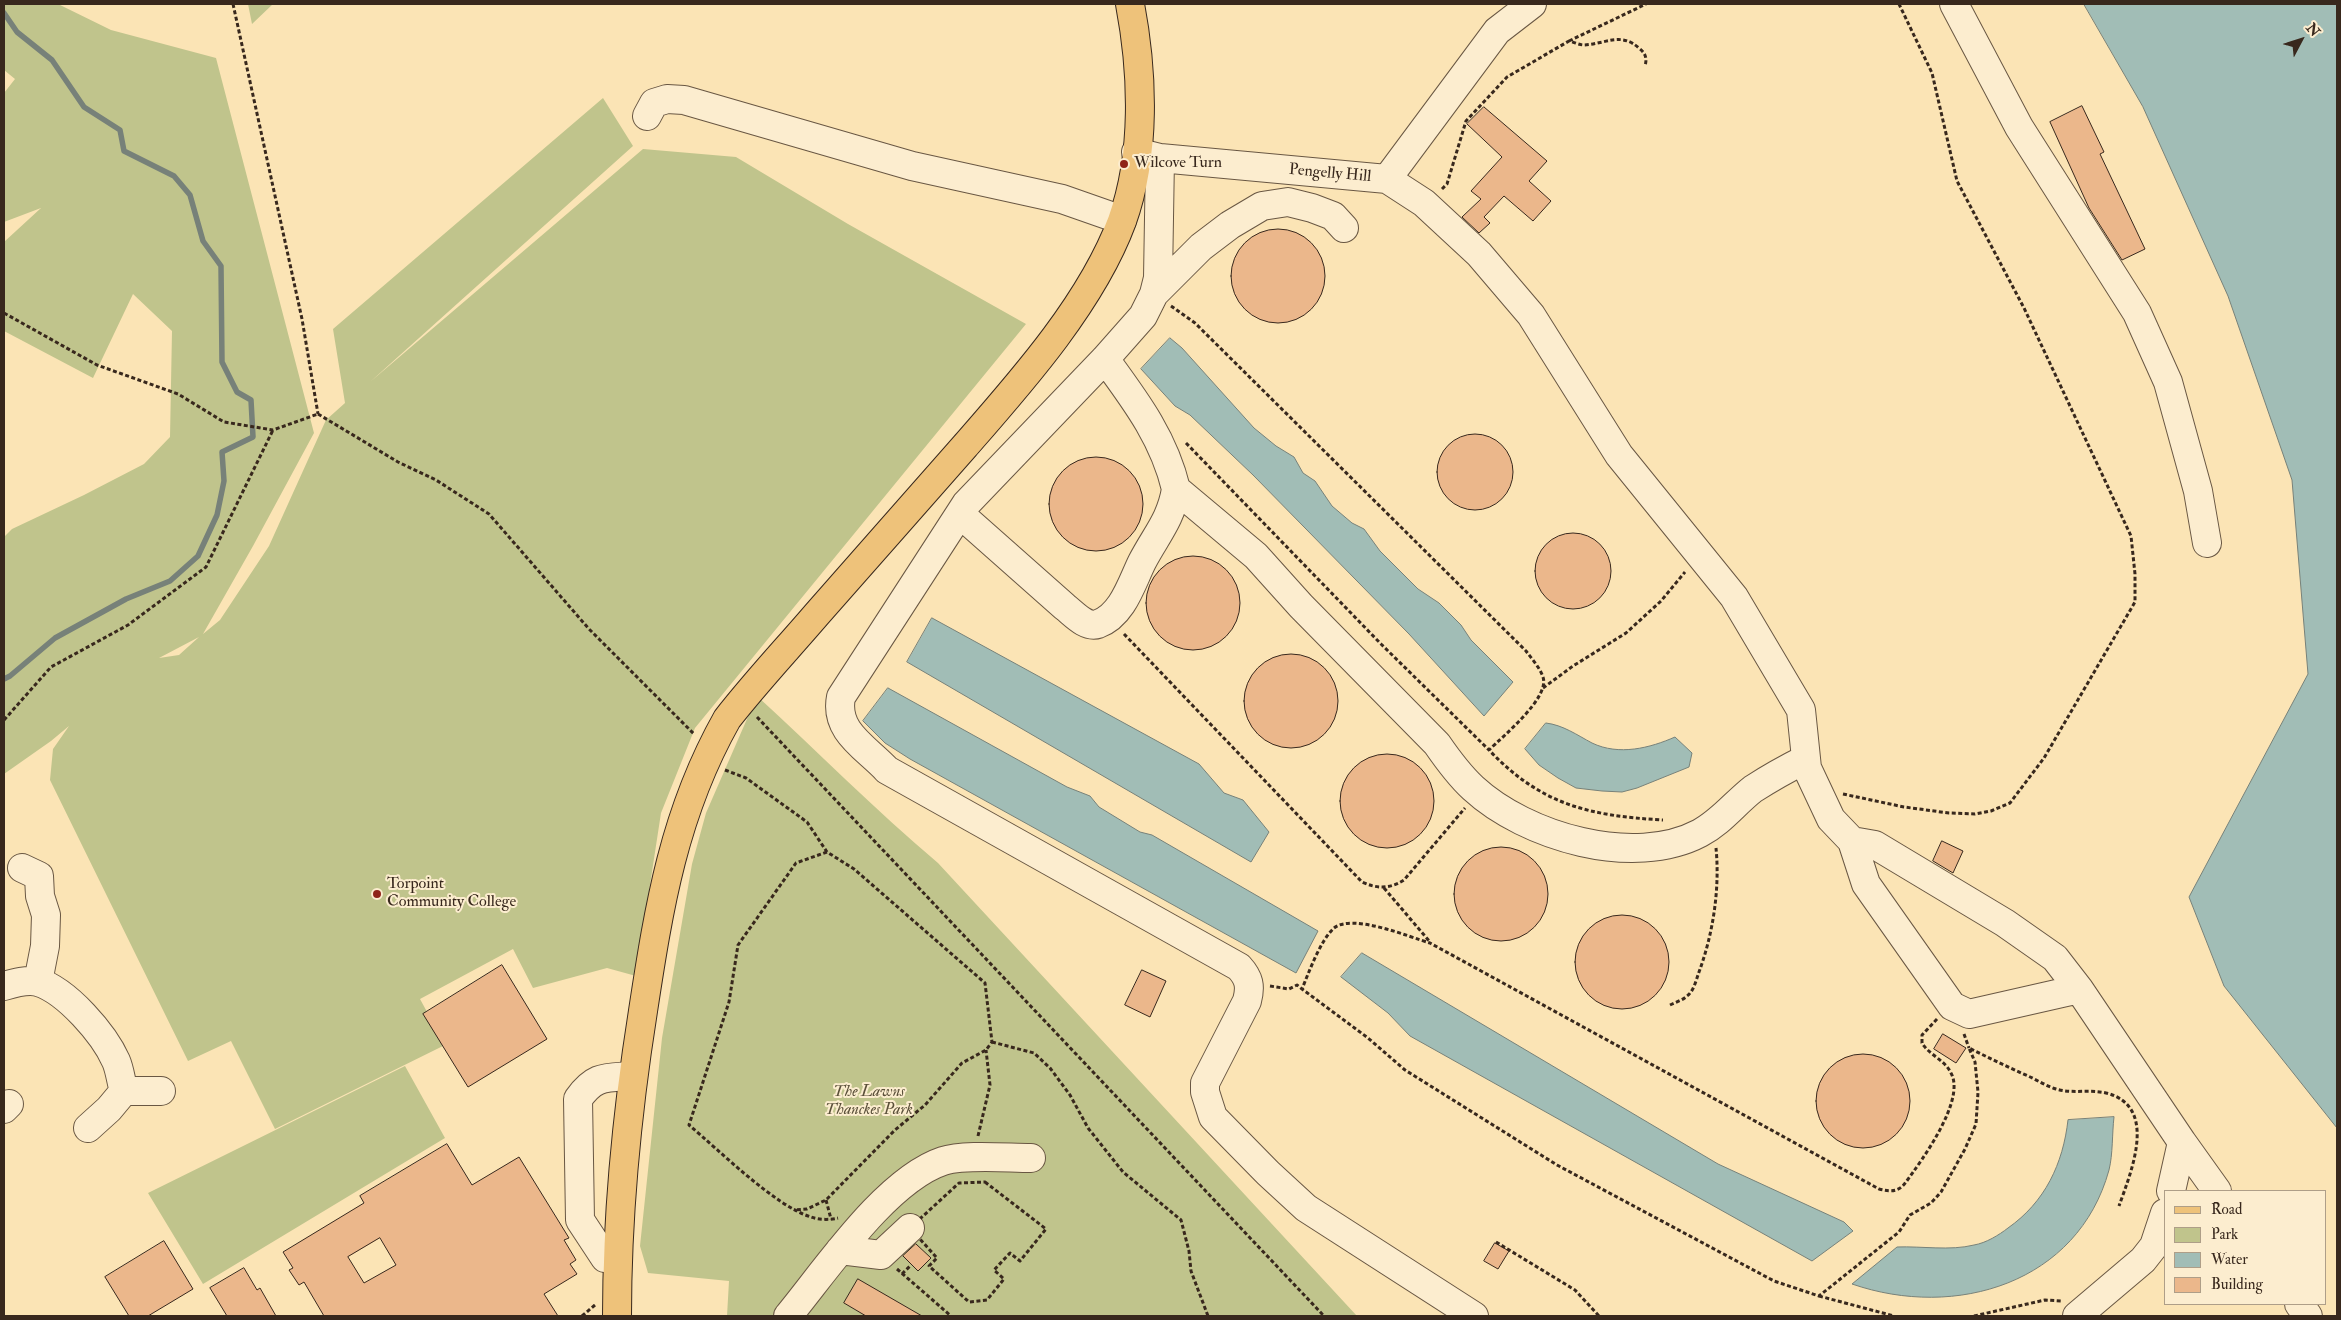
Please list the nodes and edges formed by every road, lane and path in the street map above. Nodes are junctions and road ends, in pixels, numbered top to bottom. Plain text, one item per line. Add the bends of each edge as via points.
1 (233, 4) edge
2 (1130, 4) edge
3 (1532, 4) edge
4 (1646, 4) edge
5 (1899, 4) edge
6 (1954, 4) edge
7 (1569, 41) junction
8 (1645, 66) dead end
9 (647, 116) dead end
10 (1148, 155) junction
11 (1387, 179) junction
12 (1424, 204) junction
13 (1122, 220) junction
14 (1344, 228) dead end
15 (1154, 294) junction
16 (4, 313) edge
17 (1105, 358) junction
18 (318, 414) junction
19 (273, 430) junction
20 (1182, 439) dead end
21 (1176, 489) junction
22 (960, 514) junction
23 (2207, 543) dead end
24 (1712, 570) junction
25 (1107, 620) junction
26 (1543, 688) junction
27 (742, 700) junction
28 (4, 720) edge
29 (1489, 750) junction
30 (707, 754) junction
31 (1806, 759) junction
32 (1817, 789) junction
33 (1478, 792) junction
34 (1670, 821) dead end
35 (1713, 825) junction
36 (1852, 840) junction
37 (827, 852) junction
38 (40, 870) dead end
39 (1384, 888) junction
40 (1430, 943) junction
41 (38, 982) junction
42 (1249, 982) junction
43 (4, 986) edge
44 (2079, 988) junction
45 (1302, 989) junction
46 (1670, 1005) dead end
47 (1952, 1006) junction
48 (992, 1042) junction
49 (1969, 1048) junction
50 (986, 1050) junction
51 (633, 1076) junction
52 (124, 1091) junction
53 (161, 1091) dead end
54 (88, 1128) dead end
55 (2182, 1142) junction
56 (976, 1158) junction
57 (1030, 1158) dead end
58 (2171, 1190) edge
59 (2216, 1190) edge
60 (826, 1200) junction
61 (2119, 1206) dead end
62 (794, 1210) junction
63 (844, 1213) dead end
64 (2164, 1215) edge
65 (831, 1220) junction
66 (910, 1228) junction
67 (1496, 1242) dead end
68 (840, 1250) junction
69 (881, 1255) junction
70 (617, 1259) junction
71 (911, 1265) dead end
72 (902, 1274) junction
73 (1819, 1296) junction
74 (2299, 1305) edge
75 (2087, 1308) edge
76 (617, 1316) edge
77 (788, 1316) edge
78 (951, 1316) edge
79 (1208, 1316) edge
80 (1324, 1316) edge
81 (1474, 1316) edge
82 (1599, 1316) edge
83 (1894, 1316) edge
84 (1974, 1316) edge
85 (2308, 1316) edge

1 - 18 path via 302,319
2 - 10 main road
3 - 11 street, Pengelly Hill via 1497,31
4 - 7 path
5 - 32 path via 1932,73 1957,182 2024,308 2131,536 2135,602 2044,758 2010,803 1975,814 1949,813
6 - 23 street via 2019,127 2137,312 2168,382 2198,491
7 - 8 path via 1582,45 1618,39 1632,41 1644,53
7 - 12 path via 1507,77 1466,122 1447,184
9 - 13 street via 654,103 666,99 684,100 912,166 1062,199
10 - 11 street, Pengelly Hill
10 - 13 main road
10 - 15 street via 1158,278
11 - 12 street
12 - 24 street via 1479,254 1531,315 1619,455
13 - 27 main road via 1102,266 1058,332 1006,399
14 - 15 street via 1333,216 1312,208 1288,202 1262,206 1201,247
15 - 17 street via 1144,316
15 - 26 path via 1195,323 1526,651 1544,678
16 - 19 path via 97,366 178,394 224,422
17 - 21 street via 1163,445
17 - 22 street
18 - 19 path
18 - 30 path via 398,462 436,480 489,514 590,629
19 - 28 path via 206,567 128,625 51,667
20 - 29 path
21 - 25 street via 1166,522 1156,541 1124,600
21 - 33 street via 1256,556 1300,606 1437,744 1454,768
22 - 25 street via 1083,621 1097,624
22 - 42 street via 841,697 839,708 843,724 854,740 887,770 1239,967
24 - 26 path via 1700,578 1684,572 1661,602 1626,634
24 - 31 street via 1734,597 1800,710
25 - 39 path via 1127,636 1352,874 1372,886
26 - 29 path via 1526,713
27 - 30 main road
27 - 80 path
29 - 34 path via 1524,782 1566,805 1594,812
30 - 37 path via 807,822
30 - 51 main road via 688,799 671,855
31 - 32 street
31 - 35 street via 1753,790
32 - 36 street via 1831,819
33 - 35 street via 1516,818 1592,845 1660,846 1699,834
33 - 39 path via 1404,880
35 - 46 path via 1716,891 1711,933 1694,988 1688,996
36 - 44 street via 1875,846 2005,923 2055,958
36 - 47 street via 1866,884
37 - 48 path via 854,869 986,983
37 - 62 path via 796,863 738,945 729,1002 689,1125
38 - 41 street via 40,896 46,915 45,946
39 - 40 path
40 - 45 path via 1362,923 1340,925 1329,935
40 - 47 path via 1887,1191 1902,1188 1950,1111 1954,1087 1951,1073 1922,1042 1922,1035
41 - 43 street via 15,982
41 - 52 street via 79,1010 99,1034 116,1061
42 - 45 path
42 - 81 street via 1247,1000 1205,1084 1213,1117 1306,1208
44 - 47 street via 1969,1014
44 - 55 street
45 - 73 path via 1405,1070 1557,1165 1774,1281
47 - 49 path
48 - 50 path
48 - 79 path via 1034,1053 1050,1068 1088,1128 1123,1172 1180,1220 1191,1271
49 - 61 path via 2055,1089 2104,1093 2116,1096 2128,1105 2138,1137 2135,1159
49 - 73 path via 1975,1062 1978,1092 1976,1124 1941,1192 1931,1203 1910,1215 1899,1232
50 - 56 path via 990,1086
50 - 60 path via 962,1063 924,1105
51 - 70 main road
51 - 70 street via 602,1078 588,1085 578,1099 580,1220 605,1258
52 - 53 street
52 - 54 street
55 - 58 street
55 - 59 street
56 - 57 street
56 - 68 street via 944,1160 916,1173
60 - 62 path via 807,1209
60 - 65 path
62 - 65 path via 813,1218
63 - 65 path
64 - 75 street via 2154,1246 2143,1260
66 - 66 path via 959,1183 985,1182 1046,1229 1020,1261 1010,1253 994,1270 1004,1280 987,1300 969,1302 929,1266 937,1258
66 - 69 street
67 - 82 path via 1575,1290
68 - 69 street
68 - 77 street
69 - 72 path
70 - 76 main road
71 - 72 path
72 - 78 path
73 - 83 path
74 - 85 street
75 - 84 path via 2045,1300

